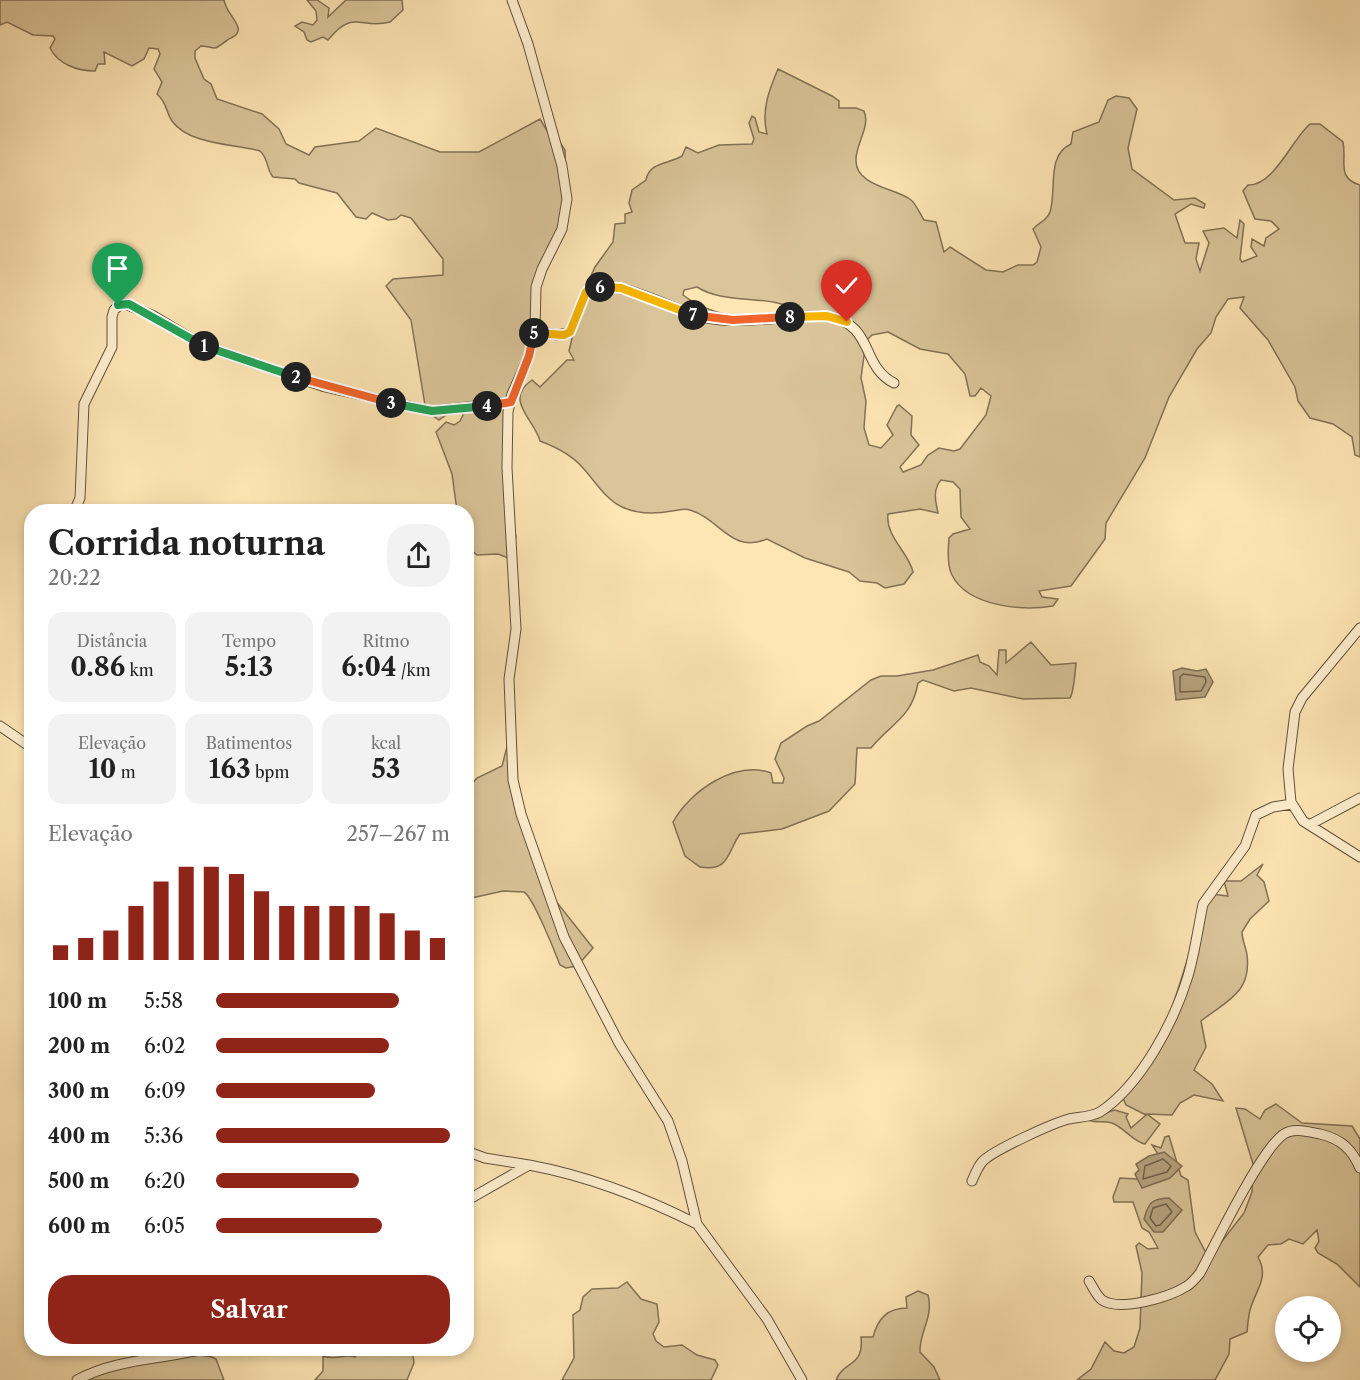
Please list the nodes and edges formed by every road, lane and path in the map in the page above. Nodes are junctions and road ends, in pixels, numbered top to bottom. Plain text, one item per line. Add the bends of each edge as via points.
1 (512, 0) edge
2 (535, 331) junction
3 (894, 383) dead end
4 (511, 402) junction
5 (77, 504) edge
6 (1360, 628) edge
7 (0, 726) edge
8 (24, 742) edge
9 (1360, 798) edge
10 (1292, 804) junction
11 (1310, 825) junction
12 (1360, 857) edge
13 (474, 1154) edge
14 (528, 1165) junction
15 (1360, 1168) edge
16 (972, 1181) dead end
17 (474, 1196) edge
18 (697, 1224) junction
19 (1089, 1281) dead end
20 (162, 1356) edge
21 (77, 1380) edge
22 (802, 1380) edge

1 - 2 street via 562,166 567,199 562,229 536,288
2 - 3 street via 557,335 570,332 586,292 596,287 621,288 695,316 714,319 827,316 855,327 881,374
2 - 4 street
4 - 5 street via 432,411 325,387 204,346 152,315 122,303 112,316 112,347 84,404
4 - 18 street via 507,468 515,618 509,679 513,780 561,929 619,1043 669,1121
6 - 10 street via 1302,698 1295,712 1288,769
7 - 8 street
9 - 11 street
10 - 11 street
10 - 16 street via 1256,815 1245,846 1208,893 1178,1003 1148,1060 1116,1099 1093,1115 1067,1120 998,1151 985,1160
11 - 12 street
13 - 14 street
14 - 17 street
14 - 18 street via 572,1173
15 - 19 street via 1353,1152 1342,1143 1322,1134 1294,1130 1285,1133 1265,1157 1200,1273 1189,1285 1152,1299 1112,1304 1097,1295
18 - 22 street via 767,1319
20 - 21 street via 92,1371

